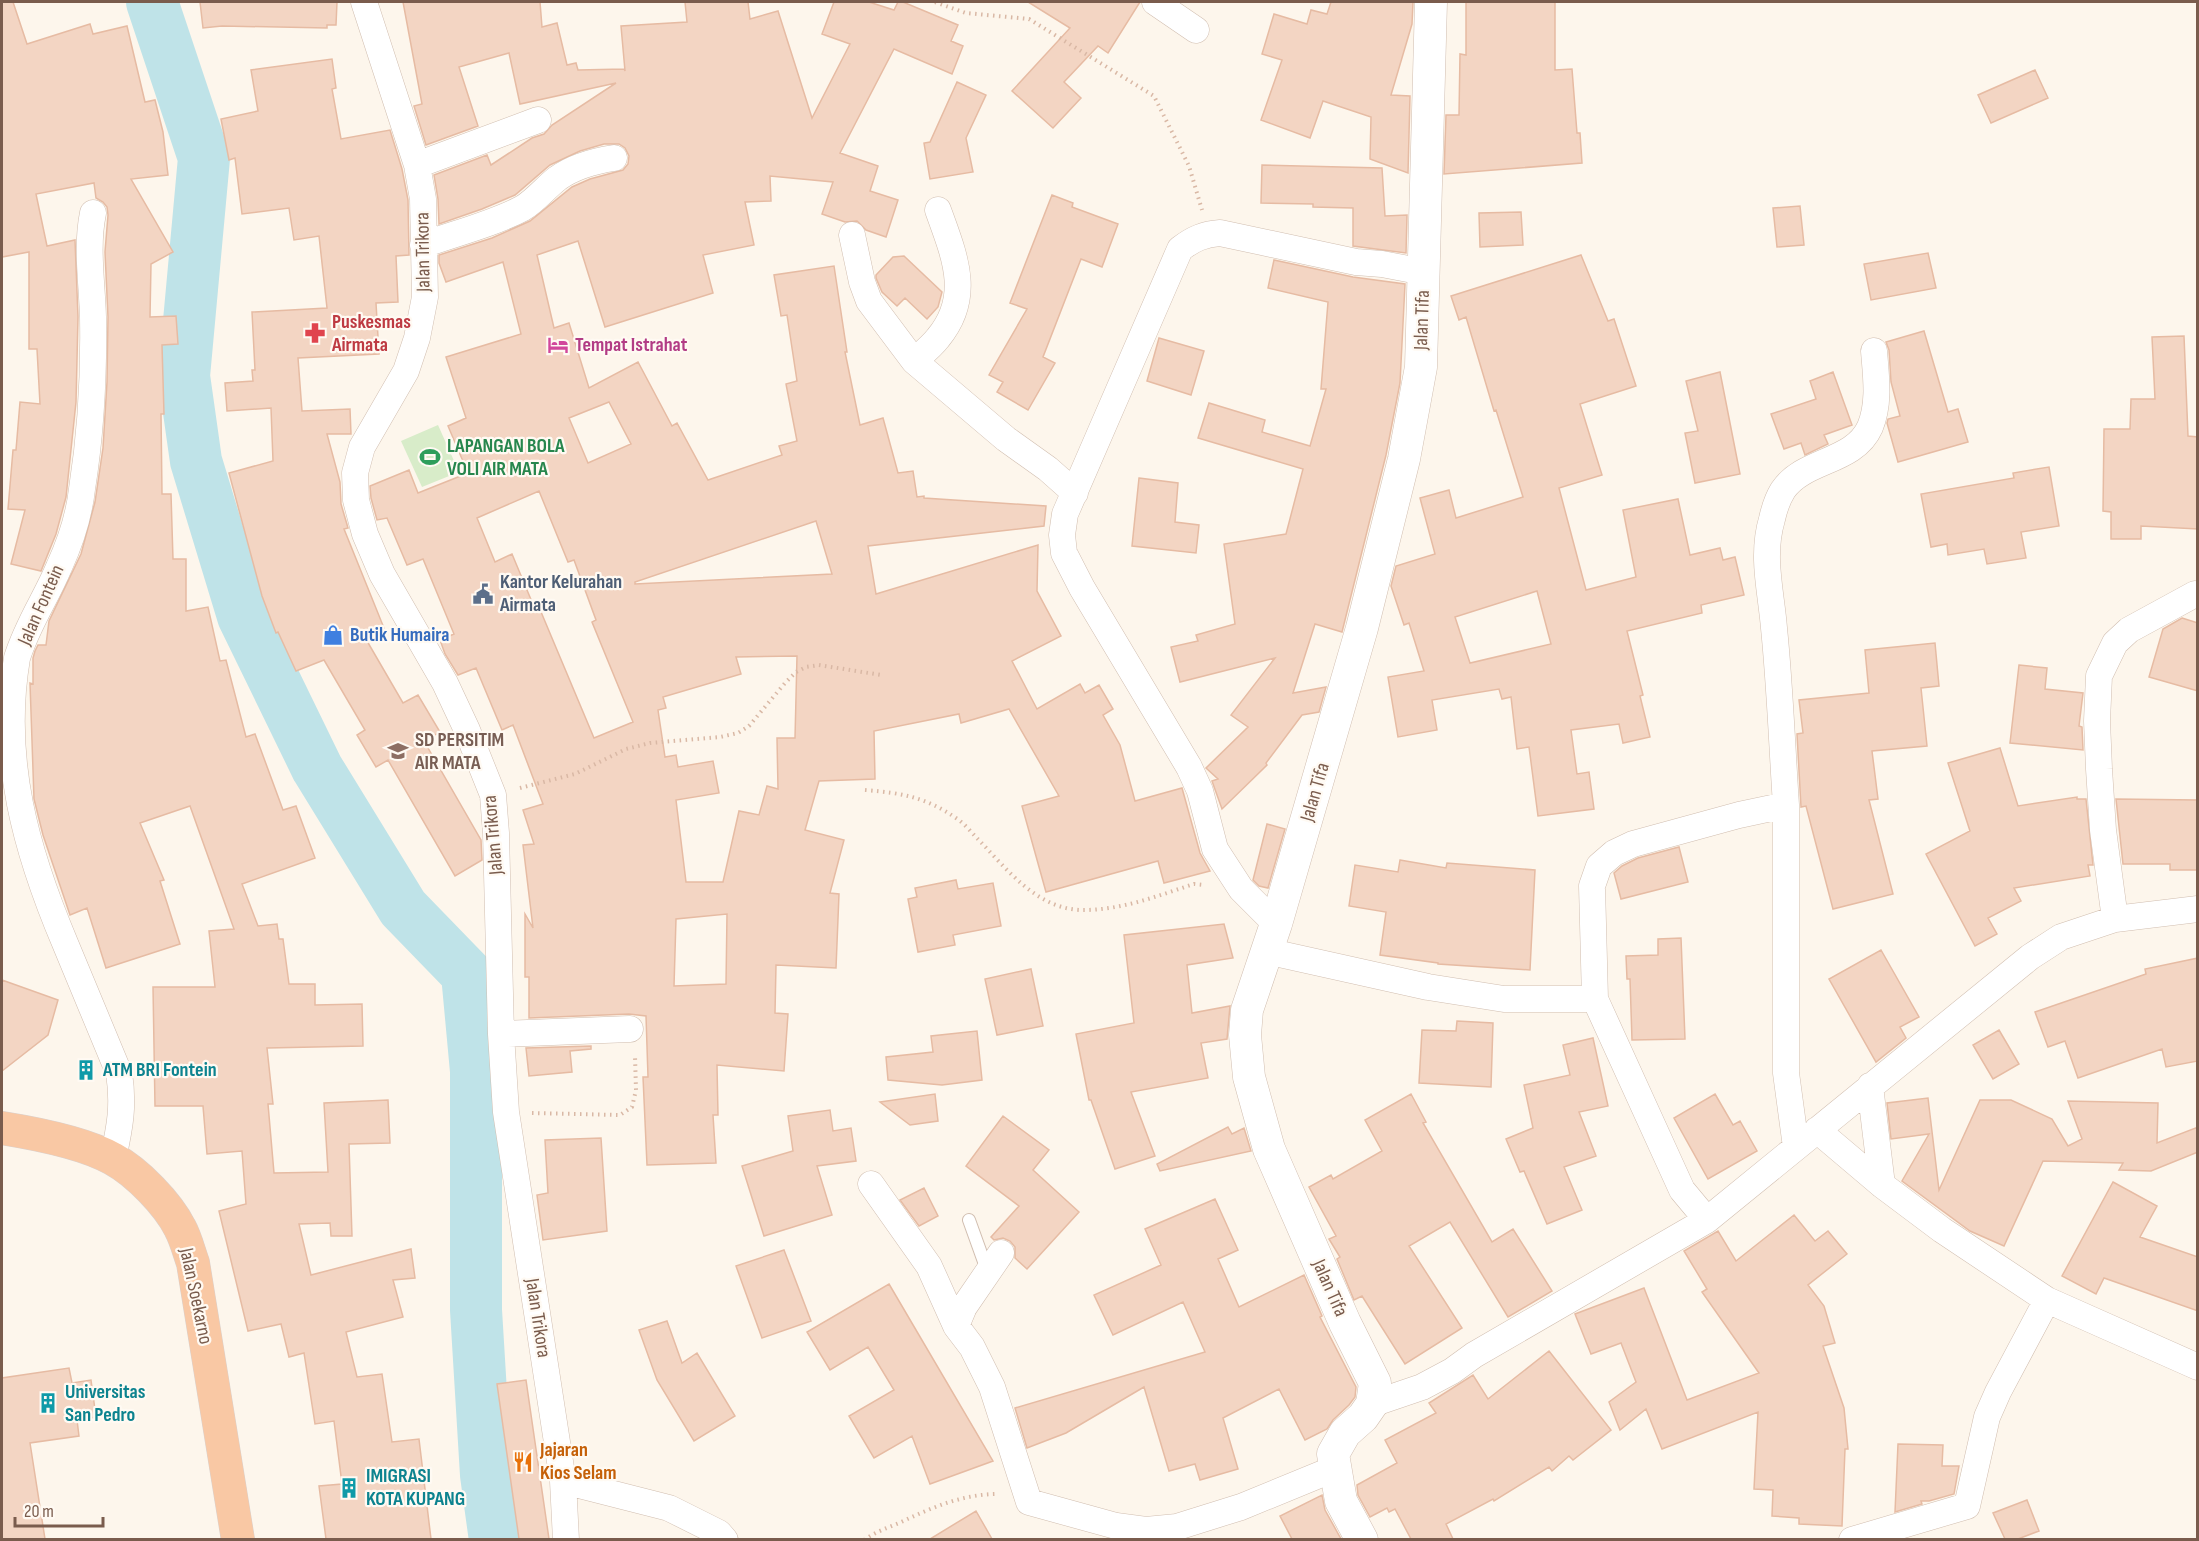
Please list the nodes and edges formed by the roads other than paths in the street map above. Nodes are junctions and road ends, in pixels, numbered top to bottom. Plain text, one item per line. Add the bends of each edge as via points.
1 (364, 2) edge
2 (1155, 2) edge
3 (1431, 2) edge
4 (1196, 30) dead end
5 (538, 120) dead end
6 (614, 158) dead end
7 (417, 165) junction
8 (938, 210) dead end
9 (93, 213) dead end
10 (852, 235) dead end
11 (423, 245) junction
12 (1424, 272) junction
13 (1874, 351) dead end
14 (914, 361) junction
15 (1075, 493) junction
16 (2195, 594) dead end
17 (1786, 805) junction
18 (2198, 909) edge
19 (2115, 919) junction
20 (1271, 938) junction
21 (1595, 999) junction
22 (630, 1029) road end
23 (501, 1034) junction
24 (1870, 1086) junction
25 (2, 1128) edge
26 (1816, 1130) junction
27 (1796, 1147) junction
28 (113, 1158) junction
29 (871, 1185) dead end
30 (1882, 1185) junction
31 (969, 1220) dead end
32 (1707, 1220) junction
33 (994, 1262) joint
34 (2047, 1300) junction
35 (956, 1326) junction
36 (2198, 1367) edge
37 (1372, 1404) junction
38 (1336, 1468) junction
39 (563, 1481) junction
40 (238, 1539) edge
41 (566, 1539) edge
42 (725, 1539) edge
43 (1362, 1539) edge
44 (1852, 1539) edge

1 - 7 street, Jalan Trikora
2 - 4 street
3 - 12 street, Jalan Tifa
5 - 7 street
6 - 11 street via 593,161 559,177 525,207
7 - 11 street, Jalan Trikora via 423,199
8 - 14 street via 954,254 958,293 952,316 938,339
9 - 28 street, Jalan Fontein via 89,244 93,384 82,491 59,568 33,617 18,658 9,700 7,744 13,798 23,832 46,898 119,1073 122,1119
10 - 14 street via 869,301
11 - 23 street, Jalan Trikora via 425,297 417,338 406,371 362,447 355,473 356,500 382,574 444,683 493,795
12 - 15 street via 1236,236 1209,234 1192,240 1180,249
12 - 20 street, Jalan Tifa via 1420,367 1404,459 1362,628
13 - 17 street via 1878,390 1870,427 1849,451 1792,481 1783,490 1771,520 1767,576
14 - 15 street
15 - 20 street via 1065,514 1064,554 1189,767 1200,791 1215,849
16 - 19 street via 2129,630 2115,643 2099,676 2099,779
17 - 21 street via 1633,844 1599,866 1592,886
17 - 27 street via 1786,1073
18 - 19 street
19 - 24 street via 2061,937 2030,957
20 - 21 street via 1428,987 1504,999
20 - 37 street, Jalan Tifa via 1247,1011 1249,1077 1269,1149 1375,1383
21 - 32 street via 1682,1190
22 - 23 street
23 - 39 street, Jalan Trikora via 506,1112
24 - 26 street
24 - 30 street
25 - 28 highway, Jalan Soekarno via 54,1138
26 - 27 street
26 - 30 street
27 - 32 street
28 - 40 highway, Jalan Soekarno via 164,1203 180,1229 193,1263
29 - 35 street via 929,1266
30 - 34 street
31 - 33 lane
32 - 37 street via 1422,1387
33 - 35 street
34 - 36 street
34 - 44 street via 1988,1417 1967,1506
35 - 38 street via 972,1347 992,1387 1029,1502 1116,1526 1146,1530 1177,1527 1241,1507
37 - 38 street via 1335,1447
38 - 43 street via 1341,1501
39 - 41 street, Jalan Trikora
39 - 42 street via 669,1508

